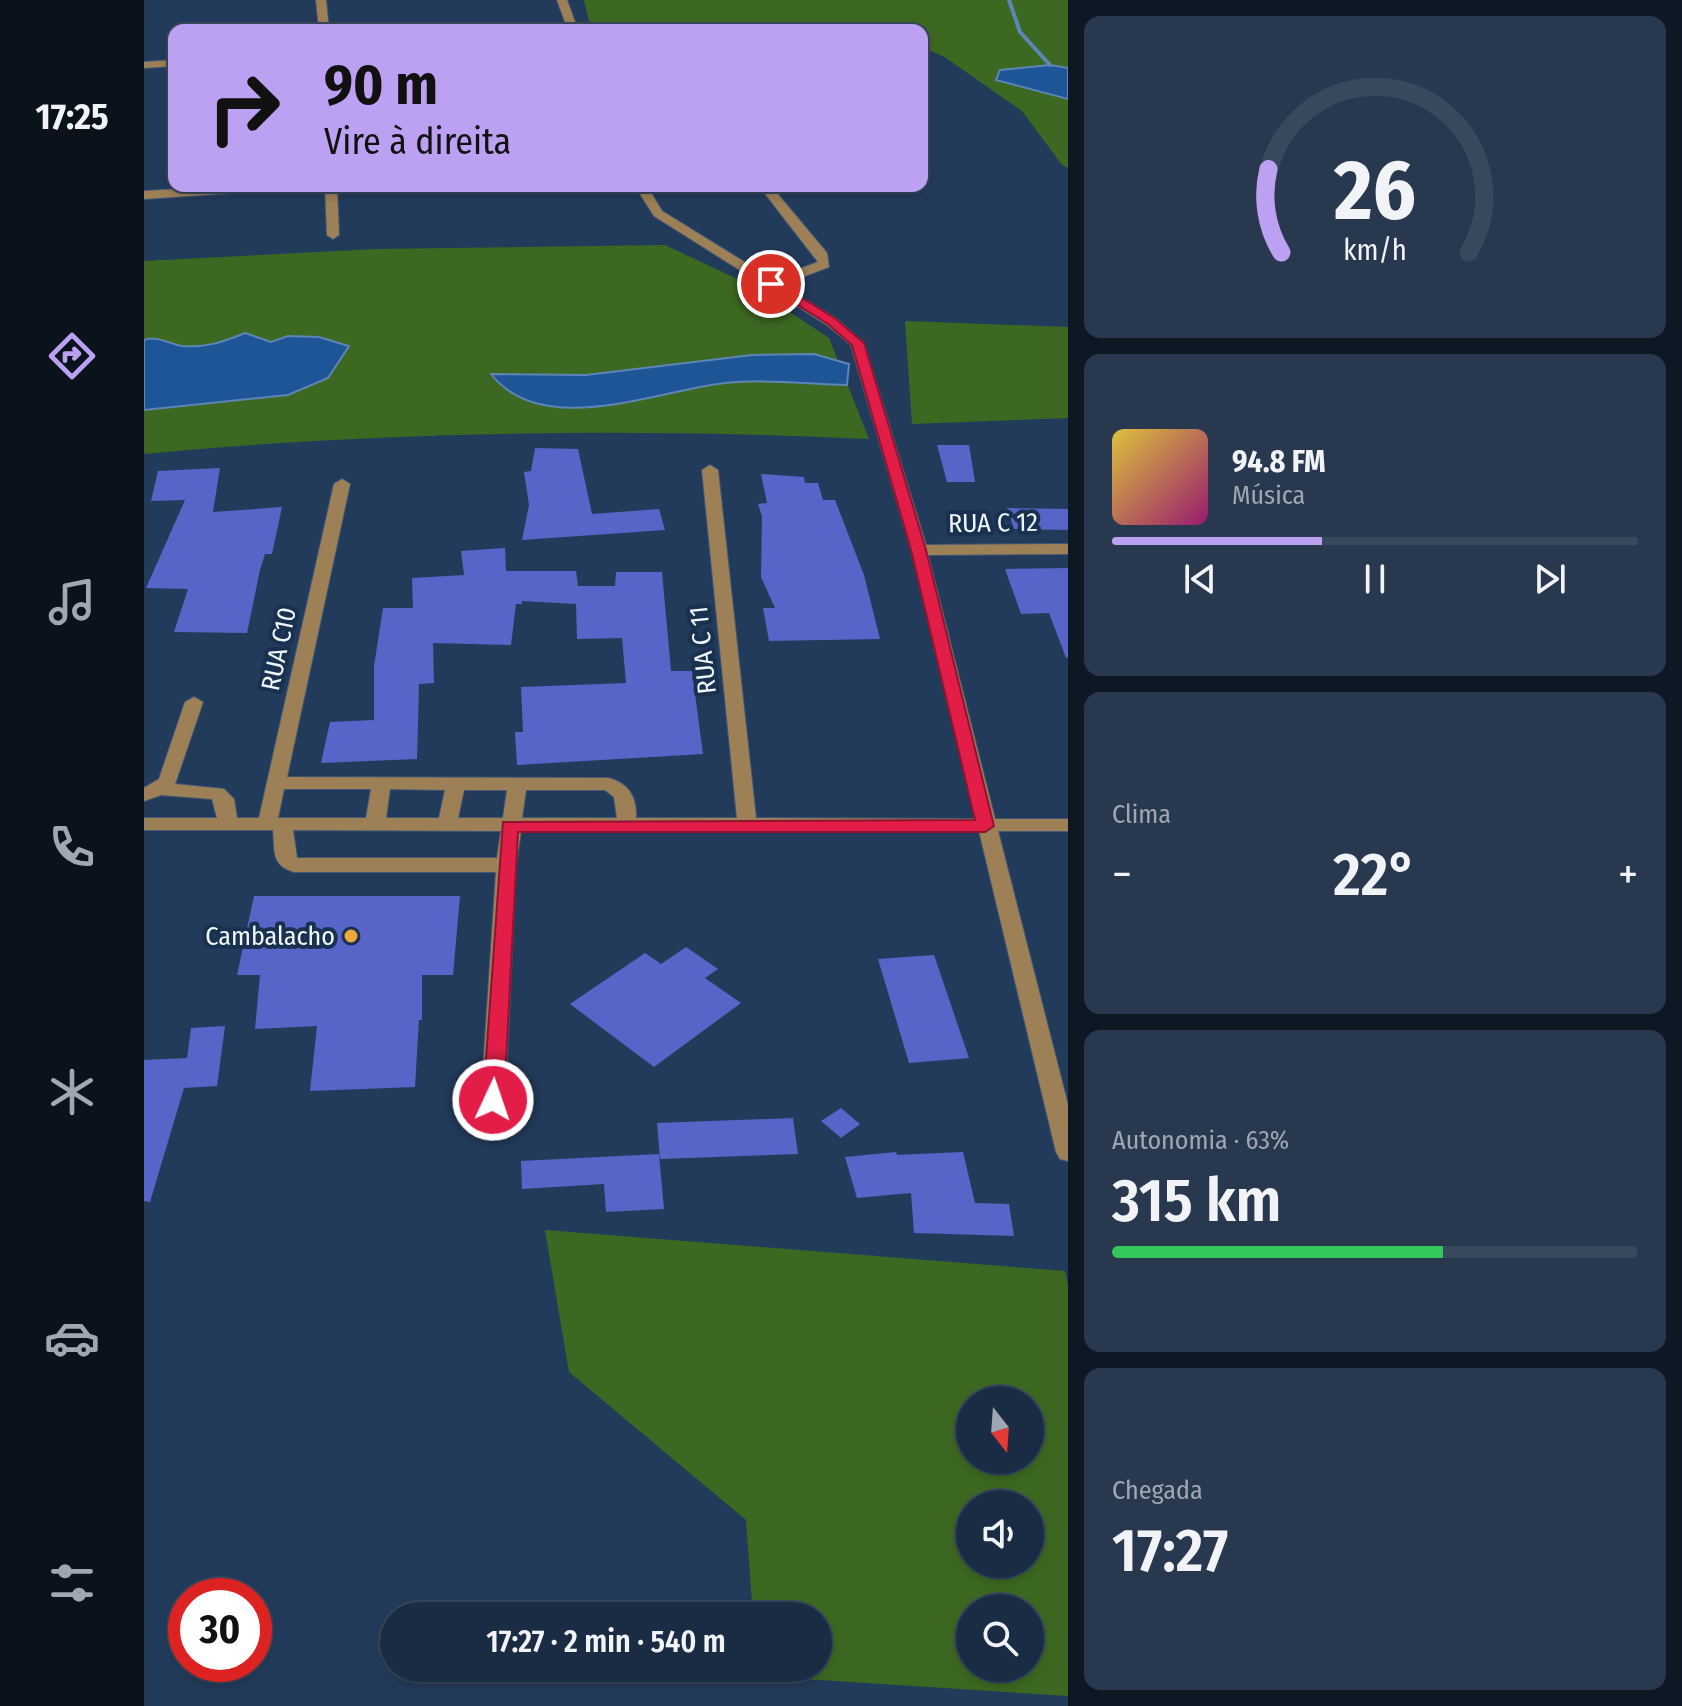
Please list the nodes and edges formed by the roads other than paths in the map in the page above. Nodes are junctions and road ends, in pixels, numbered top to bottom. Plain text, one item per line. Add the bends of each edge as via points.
1 (321, 0) edge
2 (562, 0) edge
3 (323, 24) edge
4 (571, 24) edge
5 (168, 63) edge
6 (144, 65) edge
7 (193, 192) edge
8 (331, 192) edge
9 (645, 192) edge
10 (770, 192) edge
11 (144, 195) edge
12 (333, 235) dead end
13 (771, 284) junction
14 (710, 470) dead end
15 (342, 484) dead end
16 (1068, 549) edge
17 (919, 550) junction
18 (194, 702) dead end
19 (276, 783) junction
20 (381, 784) junction
21 (455, 785) junction
22 (517, 786) junction
23 (152, 792) edge
24 (144, 824) edge
25 (228, 824) junction
26 (275, 824) junction
27 (375, 825) junction
28 (747, 825) junction
29 (1068, 825) edge
30 (447, 826) junction
31 (510, 826) junction
32 (626, 826) junction
33 (985, 826) junction
34 (506, 865) junction
35 (493, 1100) dead end
36 (1068, 1152) edge

1 - 3 street
2 - 4 street
5 - 6 street
7 - 11 street
8 - 12 street
9 - 13 street via 658,213
10 - 13 street via 825,264
13 - 17 street via 857,343
14 - 28 street, RUA C 11
15 - 19 street, RUA C10
16 - 17 street, RUA C 12
17 - 33 street
18 - 23 street via 169,779
19 - 20 street
19 - 26 street, RUA C10
20 - 21 street
20 - 27 street
21 - 22 street
21 - 30 street
22 - 31 street
22 - 32 street via 608,784 627,799
23 - 25 street via 217,793 224,799
24 - 25 street
25 - 26 street
26 - 27 street
26 - 34 street, RUA C10 via 285,861 294,865
27 - 30 street
28 - 32 street
28 - 33 street
29 - 33 street
30 - 31 street
31 - 32 street
31 - 34 street
33 - 36 street
34 - 35 street

